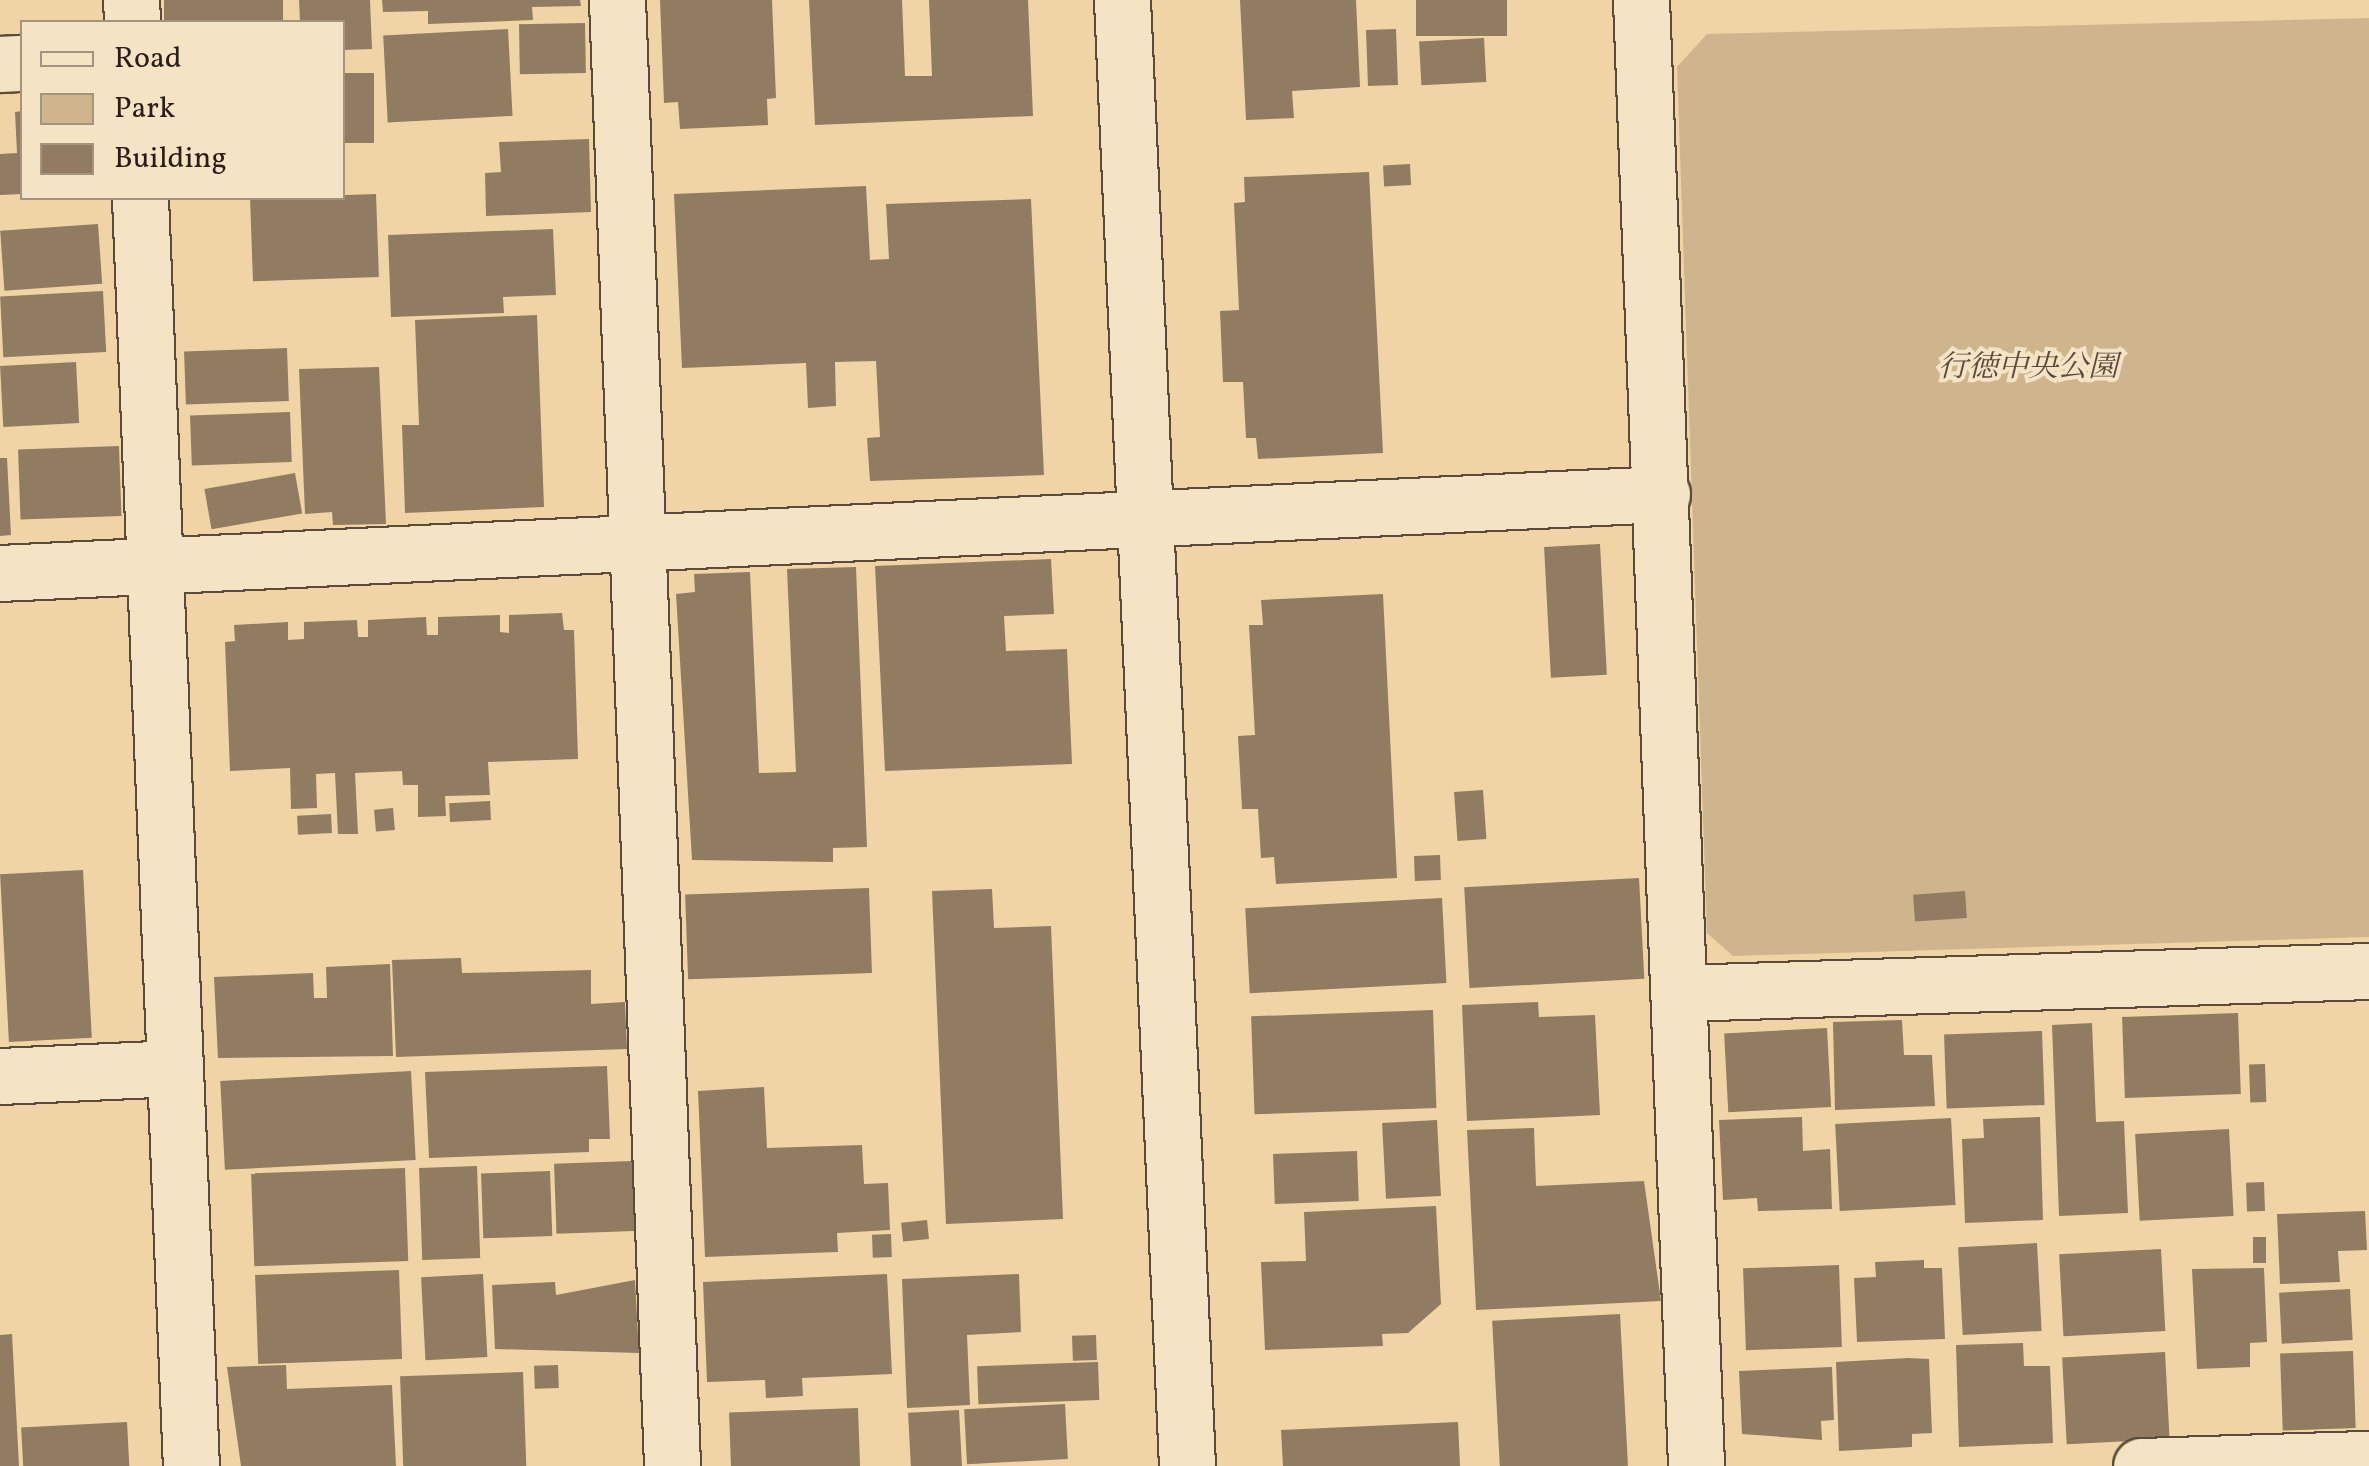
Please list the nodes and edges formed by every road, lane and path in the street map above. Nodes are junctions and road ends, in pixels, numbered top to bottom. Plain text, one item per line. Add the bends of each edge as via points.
1 (617, 0) edge
2 (1122, 0) edge
3 (1642, 0) edge
4 (140, 200) edge
5 (1662, 494) junction
6 (1145, 517) junction
7 (639, 542) junction
8 (156, 566) junction
9 (0, 573) edge
10 (2369, 971) edge
11 (1681, 993) junction
12 (174, 1068) junction
13 (0, 1076) edge
14 (2369, 1458) edge
15 (192, 1466) edge
16 (672, 1466) edge
17 (1187, 1466) edge
18 (1696, 1466) edge
19 (2141, 1466) edge

1 - 7 street
2 - 6 street
3 - 5 street
4 - 8 street
5 - 6 street
5 - 11 street
6 - 7 street
6 - 17 street
7 - 8 street
7 - 16 street
8 - 9 street
8 - 12 street
10 - 11 street
11 - 18 street
12 - 13 street
12 - 15 street
14 - 19 street

